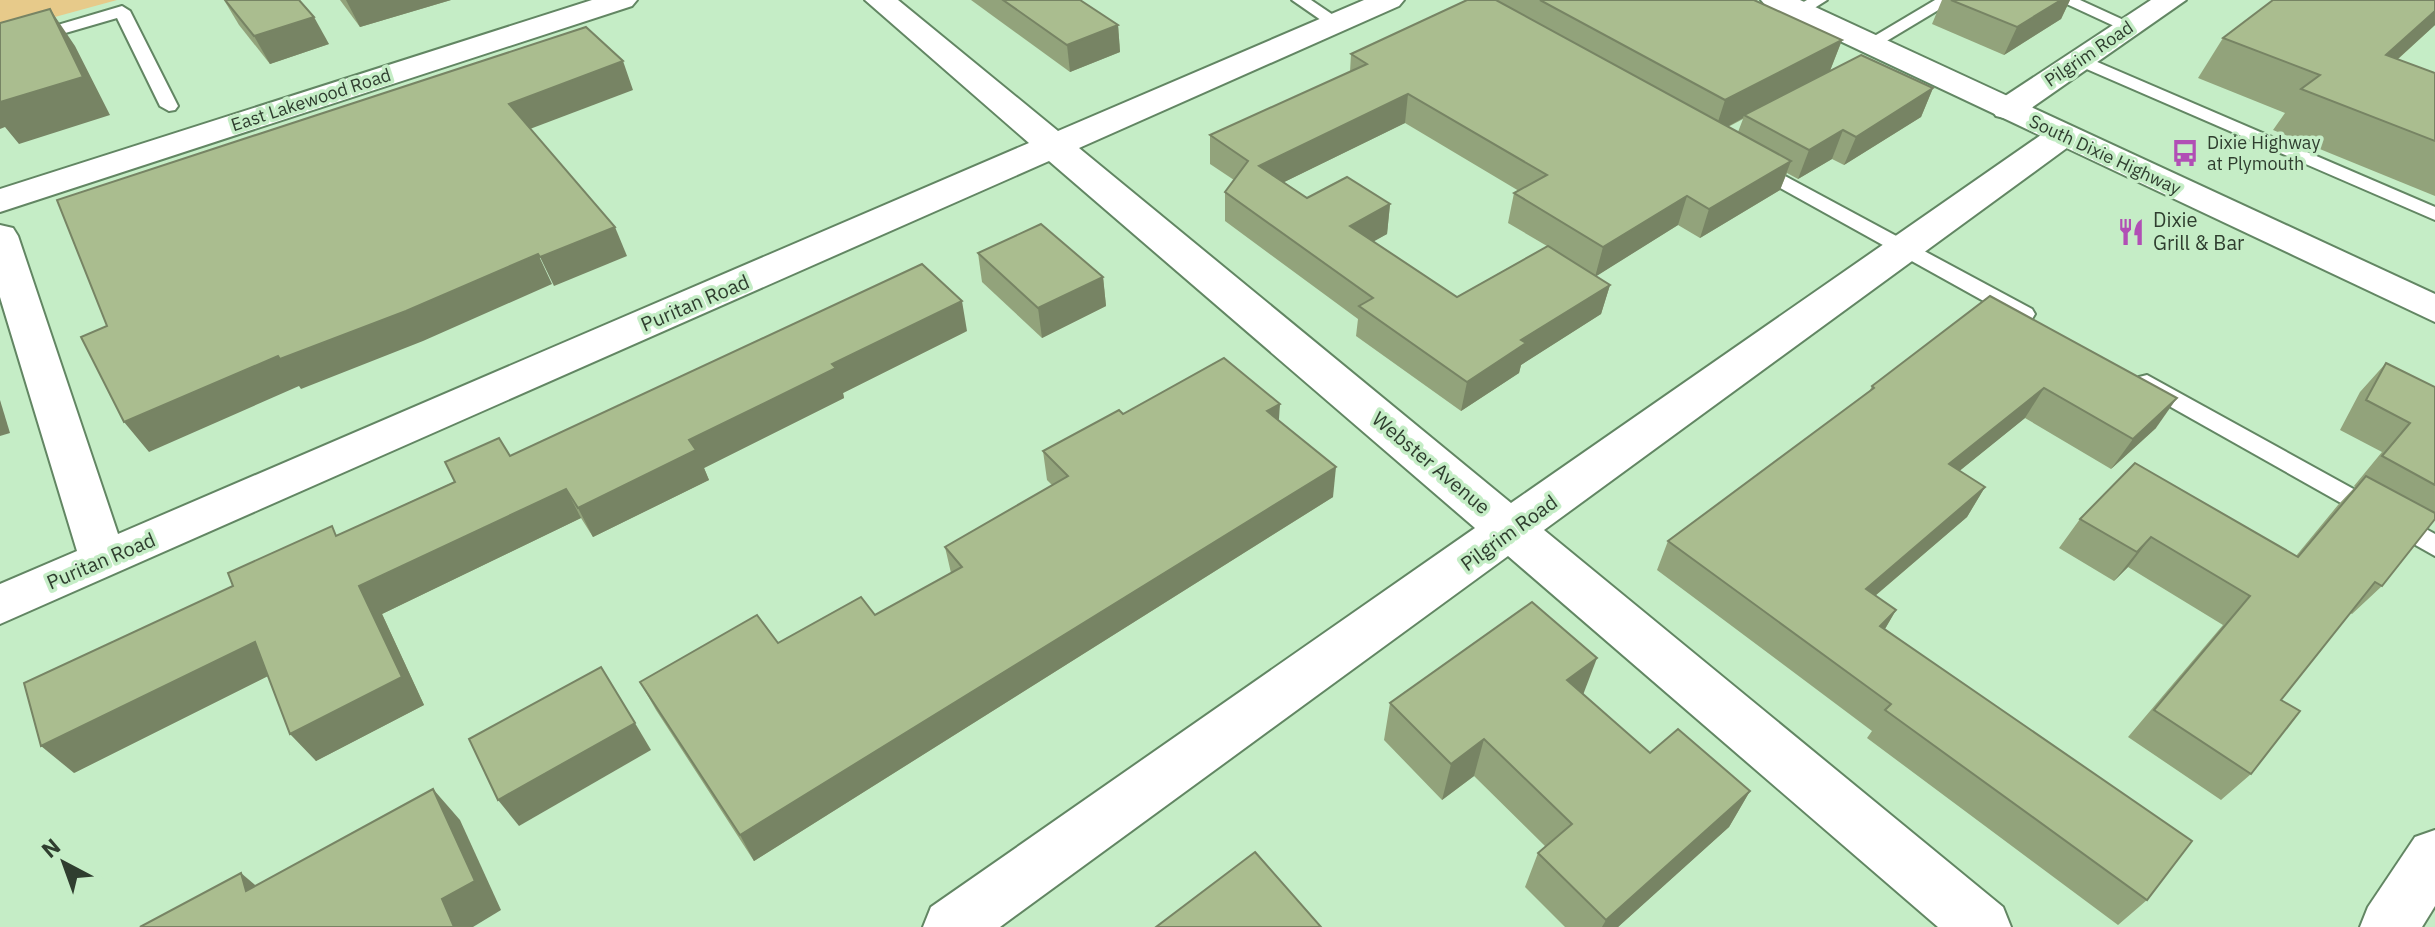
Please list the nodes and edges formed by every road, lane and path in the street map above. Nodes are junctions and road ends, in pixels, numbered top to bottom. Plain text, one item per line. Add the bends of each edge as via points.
1 (622, 0) edge
2 (880, 0) edge
3 (1300, 0) edge
4 (1389, 0) edge
5 (1947, 0) edge
6 (2066, 0) edge
7 (2171, 0) edge
8 (1798, 4) edge
9 (1337, 23) junction
10 (2131, 27) junction
11 (0, 47) edge
12 (1872, 54) junction
13 (2081, 60) junction
14 (169, 106) dead end
15 (2008, 109) junction
16 (2063, 135) junction
17 (1055, 147) junction
18 (1741, 159) edge
19 (0, 201) edge
20 (2435, 214) edge
21 (0, 236) edge
22 (1905, 248) junction
23 (2435, 309) edge
24 (2047, 327) edge
25 (2130, 374) edge
26 (1511, 531) junction
27 (2435, 546) edge
28 (103, 560) junction
29 (0, 605) edge
30 (2435, 856) edge
31 (952, 927) edge
32 (1982, 927) edge
33 (2389, 927) edge

1 - 19 street, East Lakewood Road
2 - 17 street, Webster Avenue
3 - 9 lane
4 - 9 street, Puritan Road
5 - 12 lane
6 - 10 lane
7 - 10 street, Pilgrim Road
8 - 12 street, South Dixie Highway
9 - 17 street, Puritan Road
10 - 13 street, Pilgrim Road
11 - 14 lane via 122,11
12 - 15 street, South Dixie Highway
13 - 15 street, Pilgrim Road
13 - 20 lane
15 - 16 street, South Dixie Highway
16 - 22 street, Pilgrim Road
16 - 23 street, South Dixie Highway
17 - 26 street, Webster Avenue
17 - 28 street, Puritan Road
18 - 22 lane
21 - 28 street
22 - 24 lane
22 - 26 street, Pilgrim Road
25 - 27 lane
26 - 31 street, Pilgrim Road
26 - 32 street, Webster Avenue
28 - 29 street, Puritan Road
30 - 33 street

